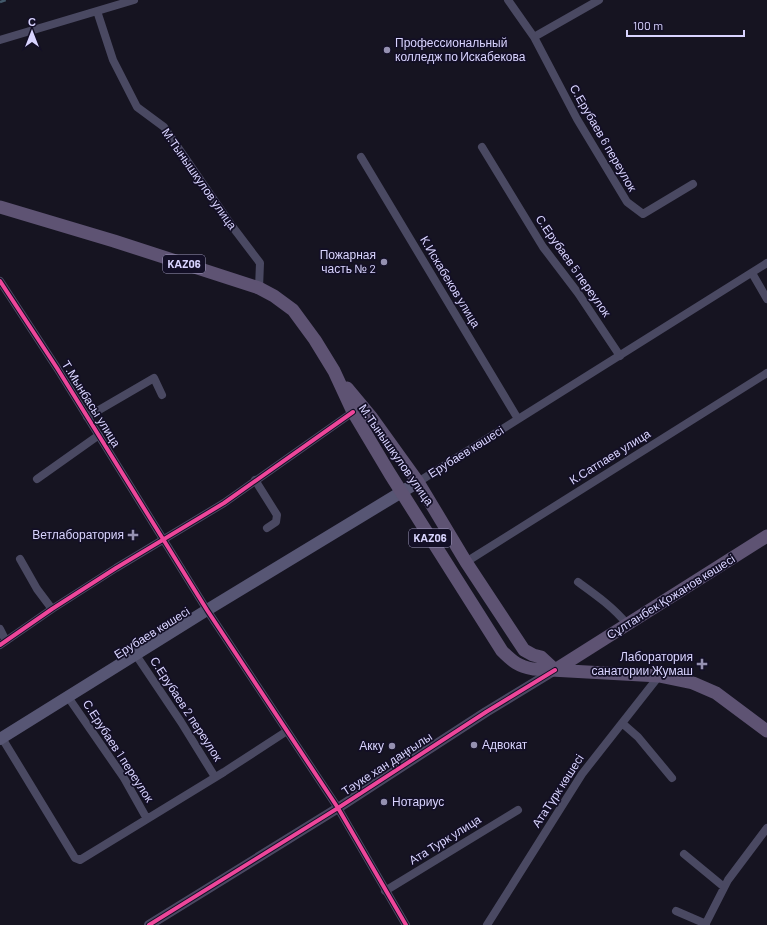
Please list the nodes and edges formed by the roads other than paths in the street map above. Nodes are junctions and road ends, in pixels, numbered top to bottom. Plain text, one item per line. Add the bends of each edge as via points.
1 (134, 0) edge
2 (508, 0) edge
3 (599, 0) edge
4 (97, 11) junction
5 (534, 36) junction
6 (0, 40) edge
7 (482, 147) dead end
8 (361, 157) dead end
9 (693, 184) dead end
10 (0, 207) edge
11 (767, 263) edge
12 (752, 273) junction
13 (0, 281) edge
14 (259, 288) junction
15 (767, 299) edge
16 (620, 356) junction
17 (334, 371) junction
18 (767, 373) edge
19 (162, 395) dead end
20 (353, 412) junction
21 (87, 416) junction
22 (518, 418) junction
23 (99, 435) junction
24 (37, 479) dead end
25 (255, 480) junction
26 (418, 482) junction
27 (401, 492) junction
28 (267, 528) dead end
29 (767, 536) edge
30 (164, 540) junction
31 (20, 559) dead end
32 (466, 562) junction
33 (578, 582) dead end
34 (52, 609) junction
35 (206, 610) junction
36 (627, 624) junction
37 (0, 629) edge
38 (3, 643) edge
39 (136, 655) junction
40 (555, 670) junction
41 (659, 676) junction
42 (68, 696) junction
43 (622, 723) junction
44 (287, 731) junction
45 (767, 731) edge
46 (1, 739) edge
47 (215, 777) junction
48 (672, 778) dead end
49 (338, 808) junction
50 (518, 810) dead end
51 (147, 819) junction
52 (767, 828) edge
53 (684, 854) dead end
54 (724, 887) junction
55 (385, 891) junction
56 (676, 911) dead end
57 (149, 925) edge
58 (406, 925) edge
59 (487, 925) edge
60 (706, 925) edge

1 - 4 street
2 - 5 street, С.Ерубаев 6 переулок
3 - 5 street
4 - 6 street
4 - 14 street, М.Тынышкулов улица via 112,60 137,107 164,127 260,263
5 - 9 street, С.Ерубаев 6 переулок via 577,119 627,202 643,214
7 - 16 street, С.Ерубаев 5 переулок via 543,247 578,292
8 - 22 street, К.Искабеков улица
10 - 14 main road, М.Тынышкулов улица / KАZ06
11 - 12 street, Ерубаев көшесі
12 - 15 street
12 - 16 street, Ерубаев көшесі
13 - 21 street, Т.Мынбасы улица
14 - 17 main road, М.Тынышкулов улица / KАZ06 via 293,310
16 - 22 street, Ерубаев көшесі
17 - 20 main road, М.Тынышкулов улица / KАZ06
17 - 26 main road, М.Тынышкулов улица / KАZ06
18 - 32 street, К.Сатпаев улица
19 - 21 street, Т.Мынбасы улица via 154,378
20 - 25 street
20 - 27 main road, М.Тынышкулов улица / KАZ06
21 - 23 street, Т.Мынбасы улица
22 - 26 street, Ерубаев көшесі
23 - 24 street, Т.Мынбасы улица
23 - 30 street, Т.Мынбасы улица
25 - 28 street via 277,515 276,522
25 - 30 street via 224,503
26 - 27 main road, Ерубаев көшесі
26 - 32 main road, М.Тынышкулов улица / KАZ06
27 - 35 main road, Ерубаев көшесі
27 - 40 main road, М.Тынышкулов улица / KАZ06 via 502,651 513,662 523,667
29 - 36 main road, Сұлтанбек Қожанов көшесі
30 - 34 street
30 - 35 street, Т.Мынбасы улица
31 - 34 street
32 - 40 main road, М.Тынышкулов улица / KАZ06 via 524,650 541,657
33 - 36 street via 601,598
34 - 38 street
35 - 39 main road, Ерубаев көшесі
35 - 44 street, Т.Мынбасы улица
36 - 40 main road, Сұлтанбек Қожанов көшесі
37 - 38 street
39 - 42 main road, Ерубаев көшесі
39 - 47 street, С.Ерубаев 2 переулок
40 - 41 main road, KАZ06
40 - 49 street, Тәуке хан даңғылы
41 - 43 street, АтаТүрк көшесі
41 - 45 main road, KАZ06 via 692,683 716,693
42 - 46 main road, Ерубаев көшесі
42 - 51 street, С.Ерубаев 1 переулок via 124,778
43 - 48 street via 638,736
43 - 59 street, АтаТүрк көшесі via 582,774
44 - 47 street
44 - 49 street, Т.Мынбасы улица
46 - 51 street via 77,860
47 - 51 street
49 - 55 street, Т.Мынбасы улица
49 - 57 street, Тәуке хан даңғылы
50 - 55 street, Ата Турк улица
52 - 54 street
53 - 54 street
54 - 60 street
55 - 58 street, Т.Мынбасы улица
56 - 60 street

